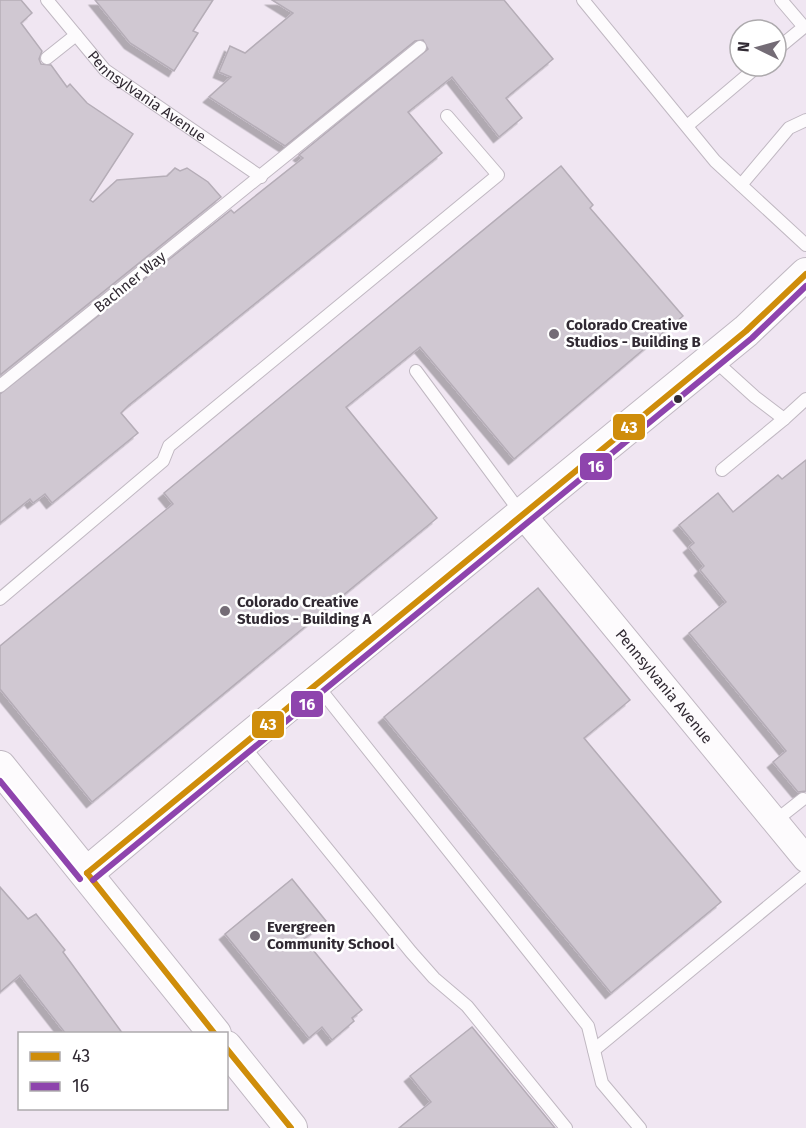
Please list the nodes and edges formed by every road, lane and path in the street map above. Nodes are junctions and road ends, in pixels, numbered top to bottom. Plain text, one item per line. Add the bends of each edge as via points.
1 (47, 0) edge
2 (583, 0) edge
3 (781, 0) edge
4 (76, 35) junction
5 (788, 40) edge
6 (420, 47) dead end
7 (47, 58) dead end
8 (744, 78) edge
9 (447, 116) dead end
10 (806, 120) edge
11 (687, 126) junction
12 (261, 177) junction
13 (741, 185) junction
14 (806, 245) edge
15 (806, 274) edge
16 (712, 358) junction
17 (416, 371) dead end
18 (0, 386) edge
19 (806, 399) edge
20 (784, 419) junction
21 (722, 470) dead end
22 (523, 515) junction
23 (0, 599) edge
24 (315, 683) junction
25 (241, 744) junction
26 (0, 766) edge
27 (803, 799) dead end
28 (775, 821) junction
29 (806, 859) edge
30 (87, 873) junction
31 (806, 875) edge
32 (214, 1032) edge
33 (228, 1050) edge
34 (594, 1050) junction
35 (290, 1128) edge
36 (566, 1128) edge
37 (640, 1128) edge

1 - 4 lane, Pennsylvania Avenue
2 - 11 lane
3 - 5 lane via 804,27
4 - 7 lane
4 - 12 lane, Pennsylvania Avenue via 105,70
6 - 12 lane, Bachner Way
8 - 11 lane
9 - 23 lane via 498,175 169,446 163,460
10 - 13 lane via 789,128
11 - 13 lane
12 - 18 lane, Bachner Way
13 - 14 lane
15 - 16 street
16 - 20 lane
16 - 22 street
17 - 22 lane
19 - 20 lane
20 - 21 lane
22 - 24 street
22 - 28 street, Pennsylvania Avenue
24 - 25 street
24 - 34 lane via 588,1026
25 - 30 street
25 - 36 lane via 411,951 434,978 467,1006
26 - 30 street
27 - 28 lane
28 - 29 street, Pennsylvania Avenue
30 - 32 street
31 - 34 lane
33 - 35 street
34 - 37 lane via 602,1083

